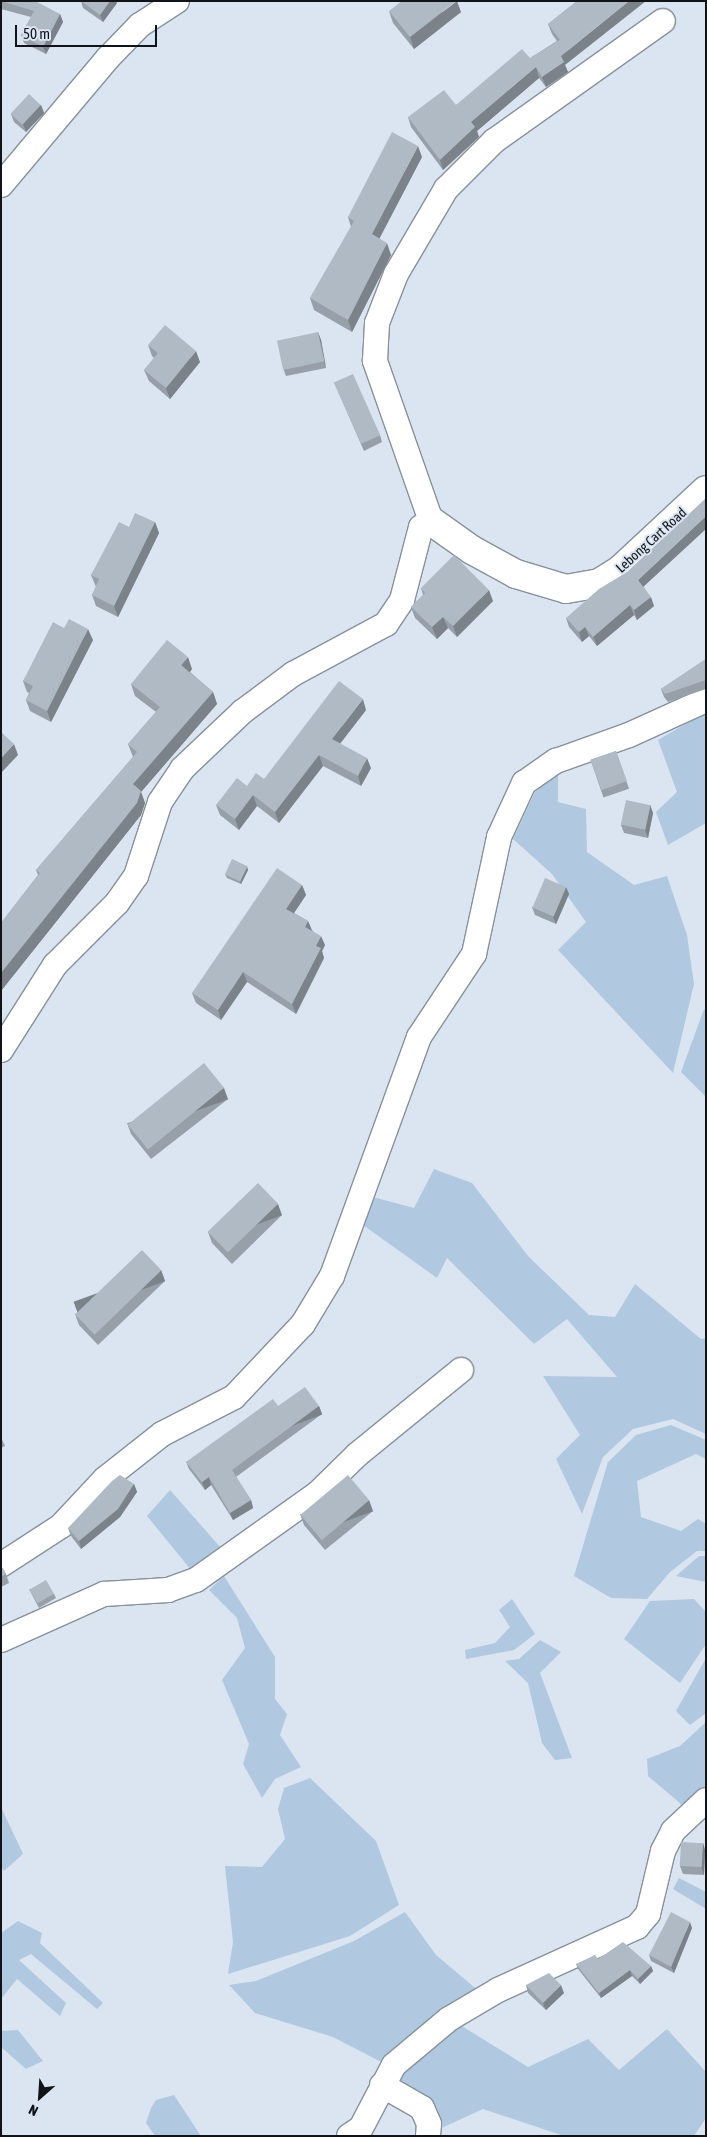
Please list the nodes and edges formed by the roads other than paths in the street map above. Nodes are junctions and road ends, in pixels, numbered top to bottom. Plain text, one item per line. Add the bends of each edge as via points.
1 (177, 1) edge
2 (663, 21) dead end
3 (1, 185) edge
4 (706, 490) edge
5 (431, 521) junction
6 (706, 700) edge
7 (1, 1050) edge
8 (461, 1370) dead end
9 (1, 1565) edge
10 (1, 1640) edge
11 (706, 1800) edge
12 (382, 2085) junction
13 (349, 2136) edge
14 (428, 2136) edge

1 - 3 street via 140,25 108,58
2 - 5 street via 494,141 446,189 396,274 377,323 375,361
4 - 5 highway, Lebong Cart Road via 620,570 599,583 566,588 516,574
5 - 7 street via 420,527 402,600 386,624 293,674 242,712 182,769 160,802 136,876 117,903 55,965
6 - 9 street via 629,735 556,761 524,783 499,837 474,954 419,1037 332,1276 303,1324 234,1397 162,1434 105,1479 61,1526
8 - 10 street via 358,1454 318,1493 196,1580 168,1590 104,1594
11 - 12 street via 674,1831 663,1851 648,1914 637,1927 472,2003 408,2050
12 - 13 street via 361,2128
12 - 14 street via 422,2108 429,2124

